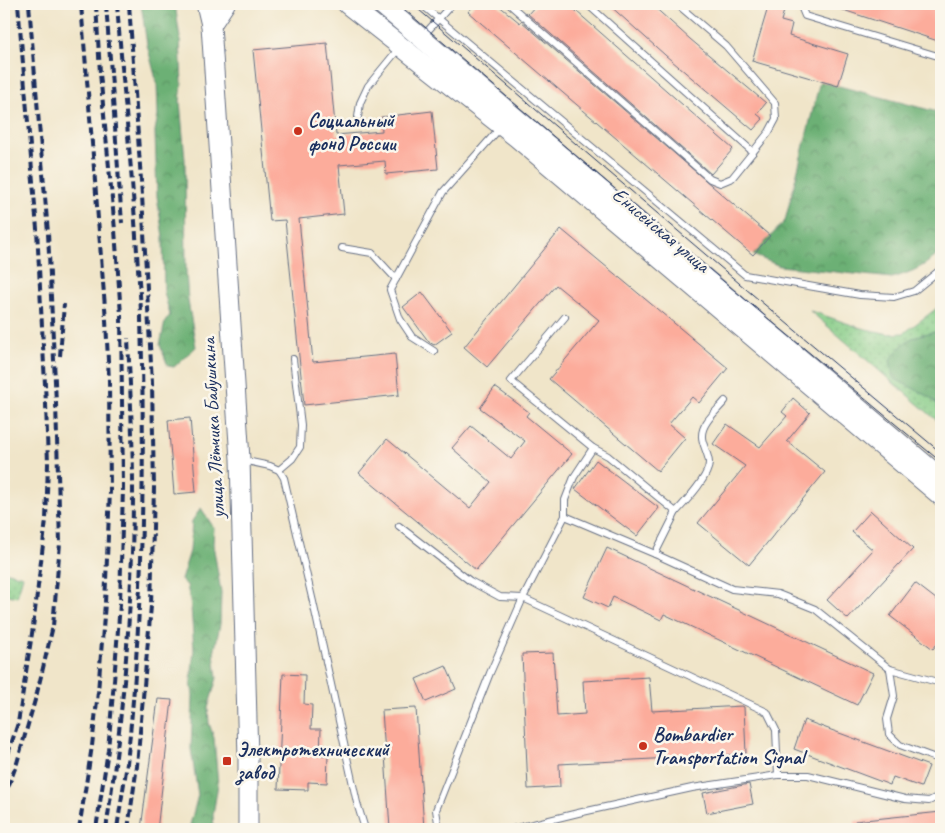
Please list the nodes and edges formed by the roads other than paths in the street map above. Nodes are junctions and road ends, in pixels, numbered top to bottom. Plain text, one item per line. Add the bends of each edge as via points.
1 (206, 4) edge
2 (216, 4) edge
3 (225, 4) edge
4 (347, 4) edge
5 (381, 4) edge
6 (421, 4) edge
7 (452, 4) edge
8 (509, 4) edge
9 (587, 4) edge
10 (677, 4) edge
11 (800, 4) edge
12 (438, 19) junction
13 (211, 25) junction
14 (421, 38) junction
15 (401, 46) junction
16 (941, 57) edge
17 (358, 117) dead end
18 (501, 126) junction
19 (753, 152) junction
20 (342, 248) dead end
21 (941, 269) edge
22 (396, 279) junction
23 (565, 317) dead end
24 (434, 351) dead end
25 (293, 359) dead end
26 (725, 401) dead end
27 (593, 448) junction
28 (240, 459) junction
29 (279, 470) junction
30 (941, 478) edge
31 (941, 496) edge
32 (676, 512) junction
33 (565, 516) junction
34 (399, 526) dead end
35 (656, 554) junction
36 (523, 598) junction
37 (890, 669) junction
38 (941, 683) edge
39 (941, 760) edge
40 (778, 775) junction
41 (941, 795) edge
42 (248, 829) edge
43 (366, 829) edge
44 (439, 829) edge
45 (514, 829) edge

1 - 13 main road, улица Лётчика Бабушкина
2 - 13 main road, улица Лётчика Бабушкина
3 - 13 main road
4 - 15 main road, Енисейская улица
5 - 14 main road, Енисейская улица
6 - 12 lane
7 - 12 lane
8 - 19 lane via 710,179 720,182 732,178
9 - 19 lane
10 - 19 lane via 726,46 774,104 776,119
11 - 16 lane via 805,16
12 - 14 lane
12 - 21 lane via 745,275 860,296 894,297 914,291
13 - 28 main road, улица Лётчика Бабушкина
14 - 30 main road, Енисейская улица
15 - 17 lane via 368,86
15 - 18 main road, Енисейская улица
18 - 22 lane via 443,192
18 - 31 main road, Енисейская улица
20 - 22 lane via 372,253
22 - 24 lane via 390,290 400,319 412,337
23 - 27 lane via 511,381
25 - 29 lane via 301,424 300,448
26 - 32 lane via 705,424 702,437 709,464 706,476
27 - 32 lane via 608,456
27 - 33 lane via 571,484 565,500
28 - 29 lane
28 - 42 main road, улица Лётчика Бабушкина
29 - 43 lane via 284,478 357,803
32 - 35 lane
33 - 35 lane
33 - 36 lane
34 - 36 lane via 470,581 500,597
35 - 37 lane via 732,589 778,594 815,609
36 - 40 lane via 767,712 776,730
36 - 44 lane via 436,810
37 - 38 lane
37 - 39 lane via 894,696 887,719 889,734 900,746
40 - 41 lane via 808,776 905,799 929,801
40 - 45 lane via 692,788

